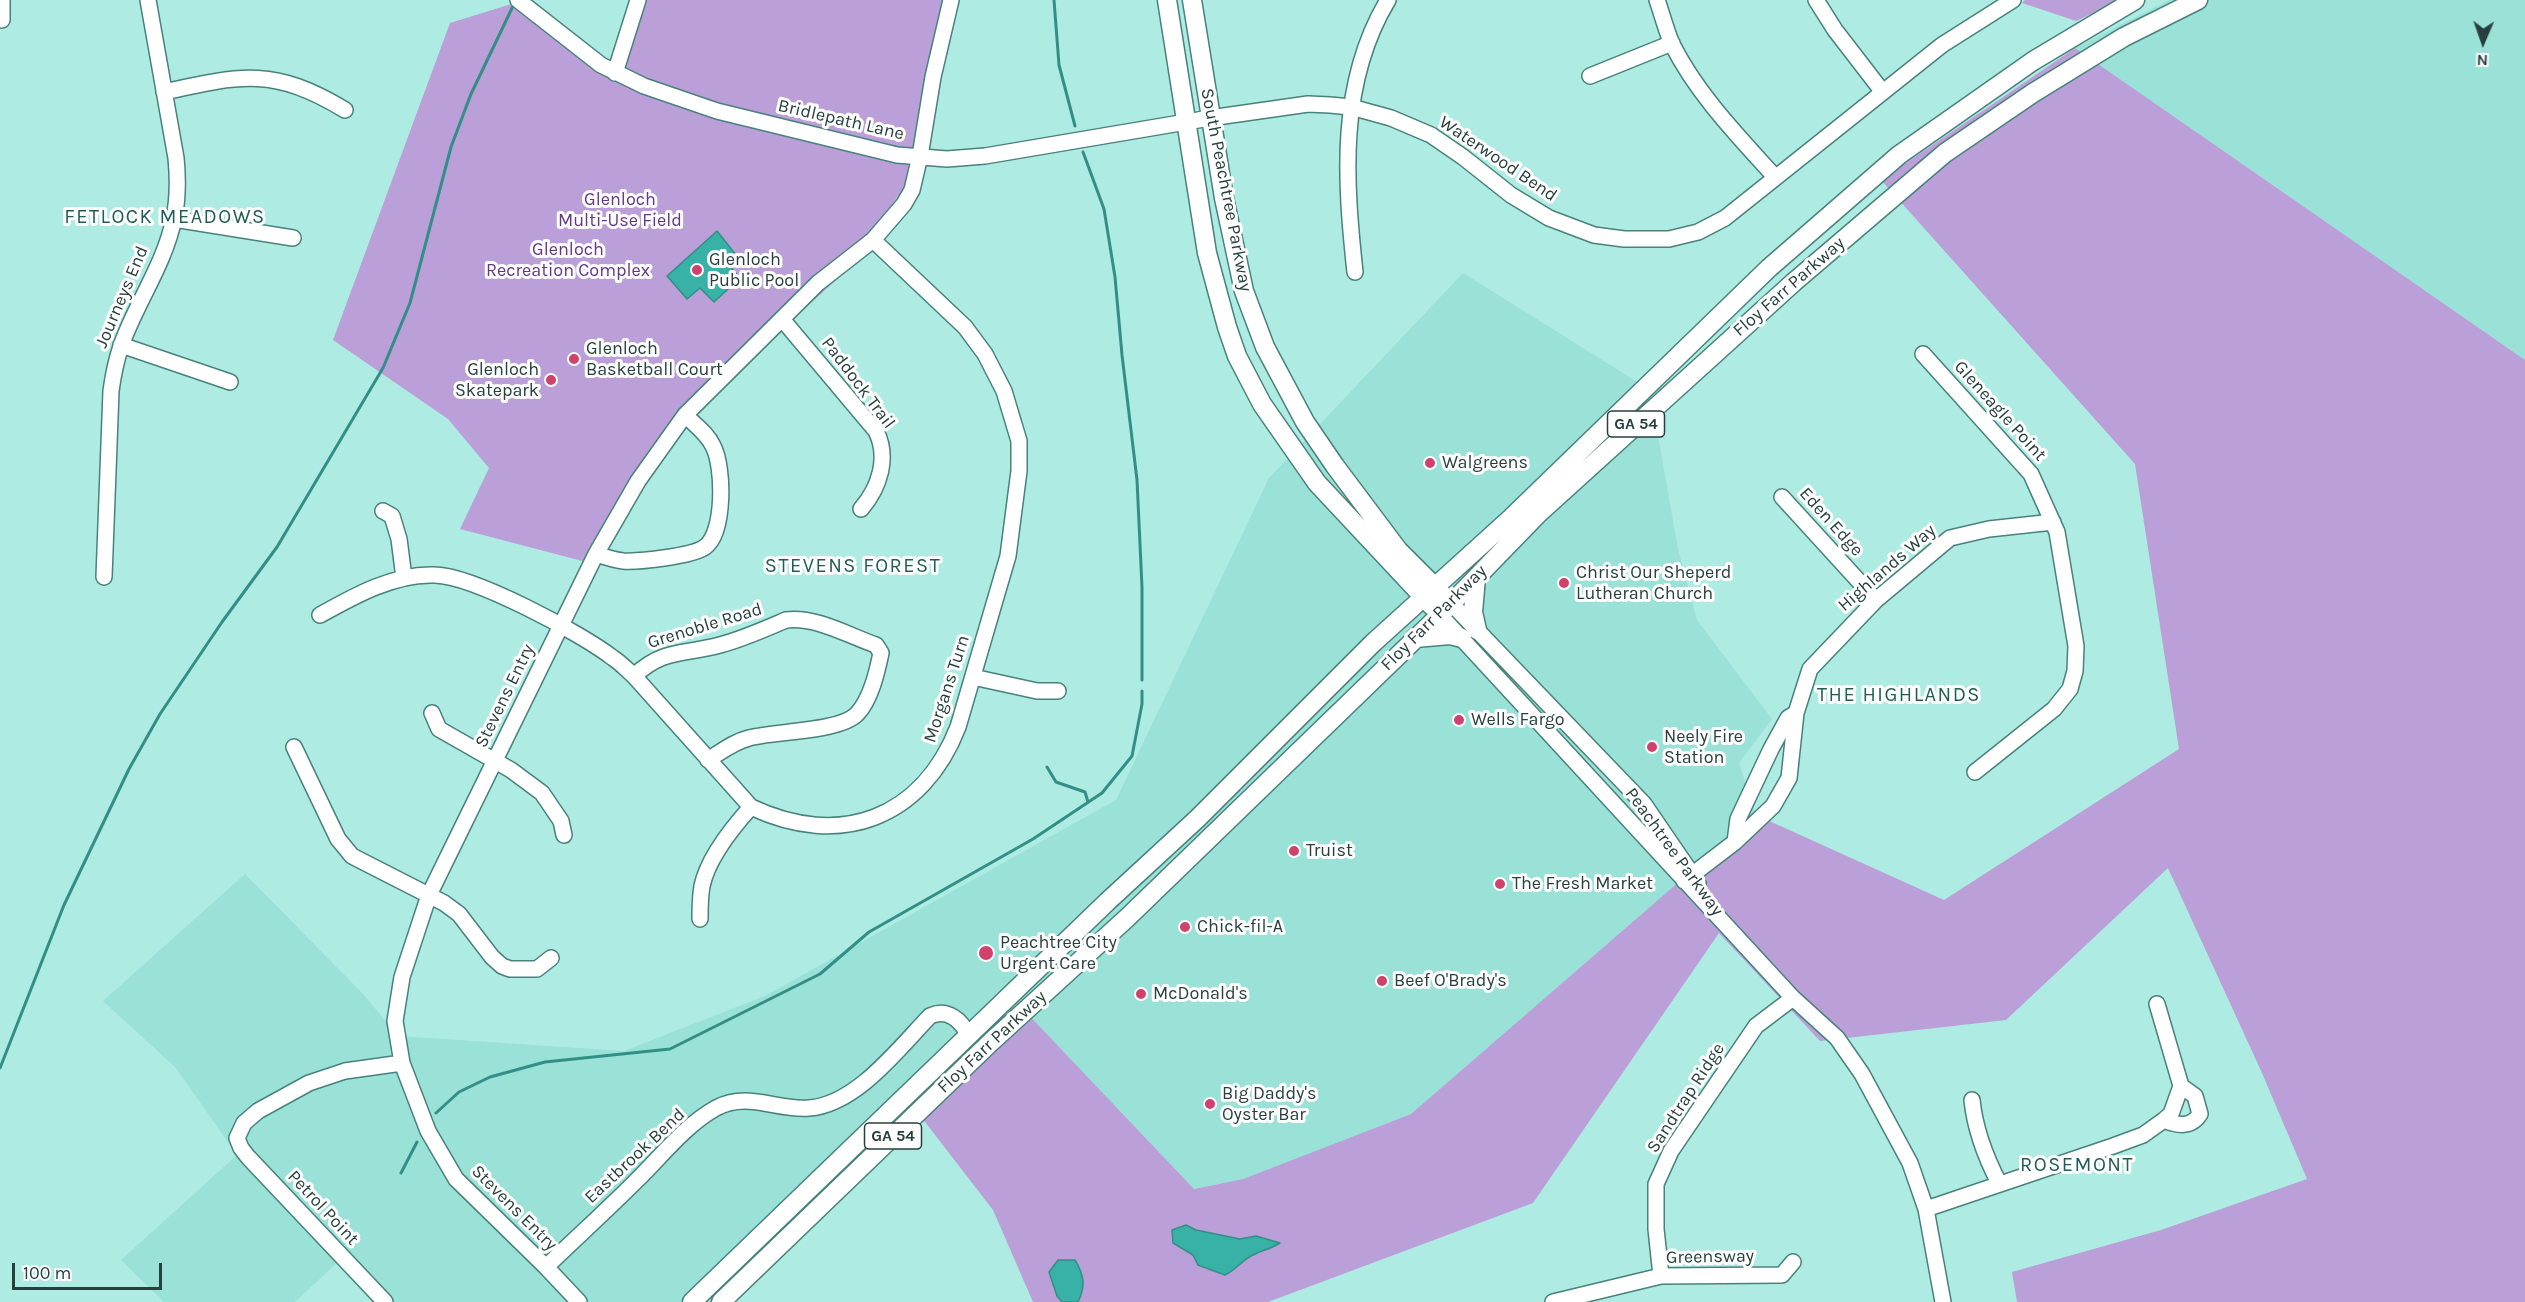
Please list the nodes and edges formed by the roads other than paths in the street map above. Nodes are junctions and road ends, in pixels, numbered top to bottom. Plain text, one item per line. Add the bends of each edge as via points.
1 (2, 0) edge
2 (148, 0) edge
3 (638, 0) edge
4 (951, 0) edge
5 (1167, 0) edge
6 (1192, 0) edge
7 (1657, 0) edge
8 (1816, 0) edge
9 (2013, 0) edge
10 (2135, 0) edge
11 (2198, 0) edge
12 (520, 1) edge
13 (1386, 1) edge
14 (2, 21) dead end
15 (1672, 43) junction
16 (615, 74) junction
17 (1590, 76) dead end
18 (1882, 91) junction
19 (164, 92) junction
20 (1351, 107) junction
21 (345, 110) dead end
22 (1210, 118) junction
23 (1186, 122) junction
24 (920, 156) junction
25 (1775, 177) junction
26 (174, 219) junction
27 (292, 238) dead end
28 (873, 240) junction
29 (1355, 272) dead end
30 (782, 319) junction
31 (121, 345) junction
32 (1923, 354) dead end
33 (230, 382) dead end
34 (685, 415) junction
35 (1782, 497) dead end
36 (861, 509) dead end
37 (383, 511) dead end
38 (2053, 522) junction
39 (596, 554) junction
40 (1463, 562) junction
41 (1403, 565) junction
42 (104, 577) dead end
43 (404, 578) junction
44 (1476, 578) junction
45 (1430, 592) junction
46 (1876, 600) junction
47 (1446, 609) junction
48 (320, 615) dead end
49 (1398, 621) junction
50 (560, 627) junction
51 (1469, 634) junction
52 (1415, 638) junction
53 (634, 676) junction
54 (973, 677) junction
55 (1058, 691) dead end
56 (1536, 691) junction
57 (1523, 705) junction
58 (432, 713) dead end
59 (1796, 714) junction
60 (294, 747) dead end
61 (708, 760) junction
62 (494, 762) junction
63 (1975, 772) dead end
64 (751, 807) junction
65 (1197, 819) junction
66 (564, 835) dead end
67 (1736, 842) junction
68 (1688, 878) junction
69 (429, 895) junction
70 (1108, 901) junction
71 (1128, 917) junction
72 (700, 919) dead end
73 (550, 958) dead end
74 (1067, 973) junction
75 (1793, 998) junction
76 (2157, 1004) dead end
77 (968, 1036) junction
78 (402, 1063) junction
79 (2181, 1086) junction
80 (1972, 1100) dead end
81 (2164, 1120) junction
82 (1999, 1184) junction
83 (1926, 1209) junction
84 (1793, 1262) dead end
85 (546, 1267) junction
86 (1661, 1276) junction
87 (374, 1299) edge
88 (579, 1302) edge
89 (692, 1302) edge
90 (721, 1302) edge
91 (1553, 1302) edge
92 (1943, 1302) edge

1 - 14 street
2 - 19 street, Journeys End
3 - 16 street
4 - 24 street, Stevens Entry
5 - 23 main road, South Peachtree Parkway
6 - 22 main road, South Peachtree Parkway
7 - 15 street
8 - 18 street
9 - 18 street, Waterwood Bend via 1942,45
10 - 40 main road, Floy Farr Parkway / GA 54 via 2033,61 1899,155 1769,268
11 - 44 main road, Floy Farr Parkway / GA 54 via 2124,37 1945,153 1680,383 1539,513
12 - 16 street, Bridlepath Lane
13 - 20 street via 1366,46
15 - 17 street
15 - 25 street via 1713,106
16 - 24 street, Bridlepath Lane via 724,112 856,146
18 - 25 street, Waterwood Bend
19 - 21 street via 250,77 270,78 311,90
19 - 26 street, Journeys End via 178,183
20 - 22 street, Waterwood Bend via 1308,104
20 - 25 street, Waterwood Bend via 1431,135 1511,195 1564,225 1594,235 1654,240 1698,231 1725,218
20 - 29 street via 1346,165
22 - 23 street, Bridlepath Lane
22 - 41 main road, South Peachtree Parkway via 1244,291 1264,347 1305,422
23 - 24 street, Bridlepath Lane via 985,156
23 - 41 main road, South Peachtree Parkway via 1207,253 1227,327 1245,372 1262,405 1317,483
24 - 28 street, Stevens Entry via 912,190
26 - 27 street
26 - 31 street, Journeys End via 163,253
28 - 30 street, Stevens Entry
28 - 54 street, Morgans Turn via 965,327 985,354 1015,421 1019,471 1008,556
30 - 34 street, Stevens Entry
30 - 36 street, Paddock Trail via 876,431 881,442 879,480
31 - 33 street
31 - 42 street, Journeys End via 111,392
32 - 38 street, Gleneagle Point via 2031,474
34 - 39 street, Stevens Entry via 638,481
34 - 39 street via 708,437 718,457 717,529 713,540 703,549 644,561 621,561
35 - 46 street, Eden Edge
37 - 43 street via 392,516
38 - 46 street, Highlands Way via 1950,538
38 - 63 street, Gleneagle Point via 2076,646 2070,689 2054,709
39 - 50 street, Stevens Entry
40 - 41 main road via 1440,567
40 - 45 main road, Floy Farr Parkway / GA 54
41 - 45 main road, South Peachtree Parkway
41 - 49 main road via 1404,595
43 - 48 street, Morgans Turn
43 - 50 street, Morgans Turn via 436,575 460,579
44 - 47 main road, Floy Farr Parkway / GA 54
44 - 51 main road
45 - 47 main road
45 - 49 main road, Floy Farr Parkway / GA 54
46 - 59 street, Highlands Way via 1810,669
47 - 51 street
47 - 52 main road, Floy Farr Parkway / GA 54
49 - 65 main road, Floy Farr Parkway / GA 54
50 - 53 street, Morgans Turn via 615,658
50 - 62 street, Stevens Entry
51 - 52 main road
51 - 56 street, Peachtree Parkway
51 - 57 street
52 - 71 main road, Floy Farr Parkway / GA 54
53 - 61 street, Morgans Turn
53 - 61 street, Grenoble Road via 660,657 719,645 786,620 809,621 876,645 881,653 878,666 864,705 855,716 824,726 750,738
54 - 55 street via 1037,691
54 - 64 street, Morgans Turn via 944,758 929,780 903,804 862,822 830,825 798,824
56 - 57 street
56 - 68 street, Peachtree Parkway via 1644,804
57 - 68 street
58 - 62 street via 440,729
59 - 67 street, Highlands Way via 1788,718 1738,819
59 - 67 street, Highlands Way via 1789,778 1773,806
60 - 69 street via 344,847 366,864
61 - 64 street, Morgans Turn
62 - 66 street via 542,794 561,821
62 - 69 street, Stevens Entry
64 - 72 street via 705,876
65 - 70 main road, Floy Farr Parkway / GA 54
65 - 71 main road via 1192,834 1135,889
67 - 68 street, Highlands Way
68 - 75 street
69 - 73 street via 459,914 502,966 537,969
69 - 78 street, Stevens Entry via 402,976 395,1021
70 - 74 main road via 1114,908 1111,915 1070,957
70 - 77 main road, Floy Farr Parkway / GA 54
71 - 74 main road, Floy Farr Parkway / GA 54
74 - 90 main road, Floy Farr Parkway / GA 54
75 - 83 street via 1837,1038 1862,1074 1910,1163
75 - 86 street, Sandtrap Ridge via 1756,1026 1671,1151 1656,1184
76 - 79 street
77 - 85 street, Eastbrook Bend via 960,1022 939,1012 930,1016 869,1078 829,1105 808,1109 742,1100 716,1108 679,1136
77 - 89 main road, Floy Farr Parkway / GA 54
78 - 85 street, Stevens Entry via 428,1131 456,1179
78 - 87 street, Petrol Point via 319,1078 258,1111 244,1123 237,1138 241,1148
79 - 81 street via 2171,1114
79 - 81 street via 2195,1096 2200,1114 2187,1125
80 - 82 street via 1980,1143
81 - 82 street via 2143,1135
82 - 83 street
83 - 92 street
84 - 86 street, Greensway via 1782,1275
85 - 88 street, Stevens Entry
86 - 91 street, Greensway

